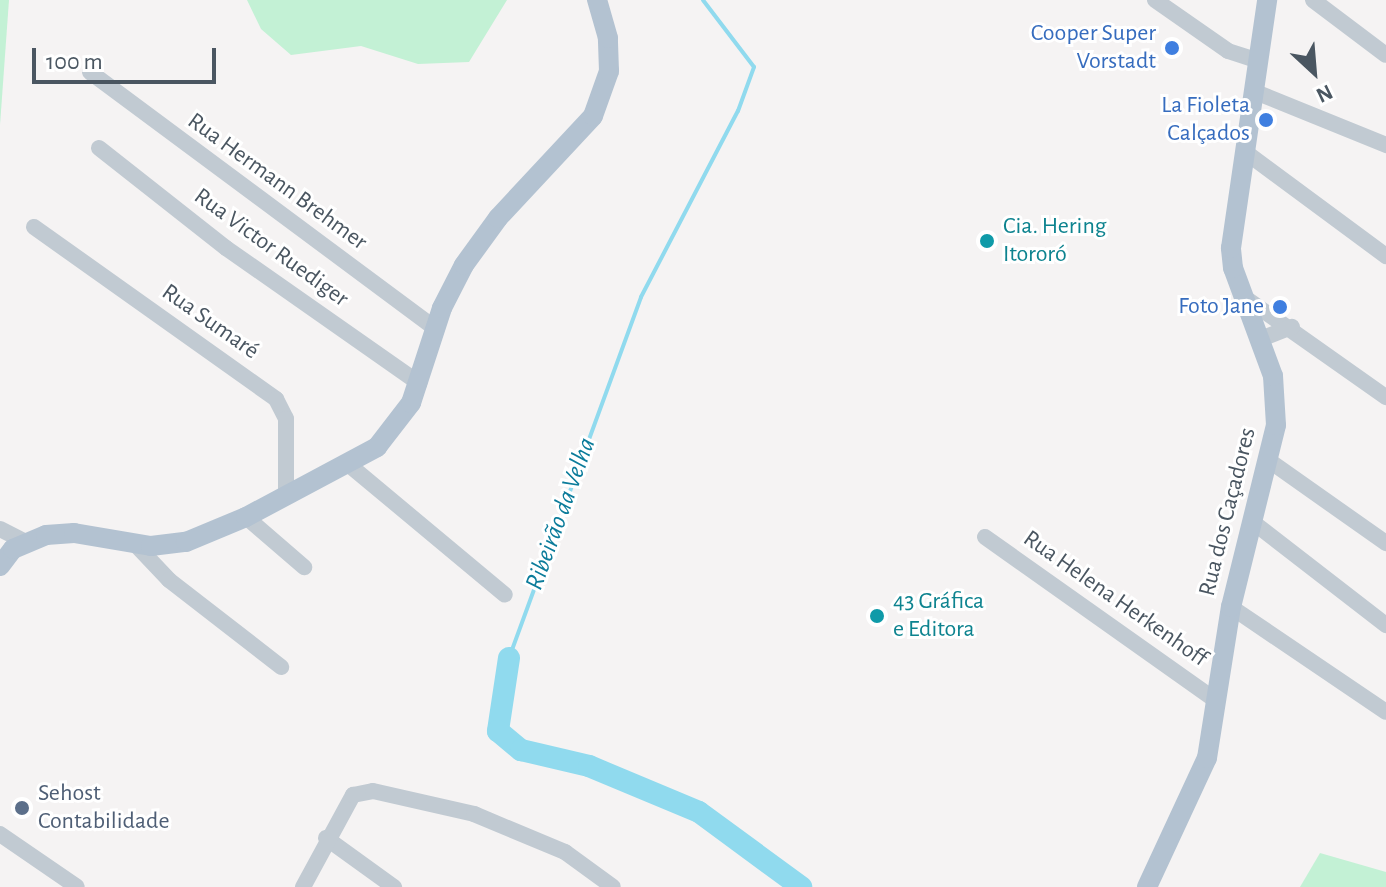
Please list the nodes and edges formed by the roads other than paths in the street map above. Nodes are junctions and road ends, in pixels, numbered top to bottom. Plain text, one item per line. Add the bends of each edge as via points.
1 (597, 0) edge
2 (1155, 0) edge
3 (1267, 0) edge
4 (1313, 0) edge
5 (1386, 55) edge
6 (1256, 60) junction
7 (90, 72) dead end
8 (1253, 91) junction
9 (1386, 145) edge
10 (99, 148) dead end
11 (1244, 151) junction
12 (34, 227) dead end
13 (1386, 256) edge
14 (1244, 297) junction
15 (1292, 327) junction
16 (436, 329) junction
17 (1263, 338) junction
18 (419, 383) junction
19 (1386, 397) edge
20 (1271, 462) junction
21 (348, 464) junction
22 (286, 497) junction
23 (246, 517) junction
24 (1254, 523) junction
25 (0, 529) edge
26 (985, 537) dead end
27 (25, 542) junction
28 (1386, 543) edge
29 (135, 544) junction
30 (0, 566) edge
31 (304, 567) dead end
32 (505, 595) dead end
33 (1231, 607) junction
34 (1386, 625) edge
35 (281, 667) dead end
36 (1217, 701) junction
37 (1386, 712) edge
38 (0, 834) edge
39 (326, 838) junction
40 (77, 887) edge
41 (303, 887) edge
42 (394, 887) edge
43 (613, 887) edge
44 (1147, 887) edge

1 - 16 main road via 608,38 609,71 593,116 498,218 464,265
2 - 6 street via 1228,51
3 - 6 main road, Rua dos Caçadores
4 - 5 street
6 - 8 main road, Rua dos Caçadores
7 - 16 street, Rua Hermann Brehmer
8 - 9 street
8 - 11 main road, Rua dos Caçadores
10 - 18 street, Rua Victor Ruediger via 226,248
11 - 13 street
11 - 14 main road, Rua dos Caçadores via 1231,248
12 - 22 street, Rua Sumaré via 276,399 286,419
14 - 15 street
14 - 17 main road, Rua dos Caçadores
15 - 17 street
15 - 19 street
16 - 18 main road
17 - 20 main road, Rua dos Caçadores via 1276,399
18 - 21 main road via 390,433
20 - 24 main road, Rua dos Caçadores
20 - 28 street
21 - 22 main road
21 - 32 street
22 - 23 main road
23 - 29 main road via 186,542
23 - 31 street
24 - 33 main road, Rua dos Caçadores
24 - 34 street
25 - 27 street
26 - 36 street, Rua Helena Herkenhoff
27 - 29 main road via 74,533
27 - 30 main road
29 - 35 street via 169,580
33 - 36 main road, Rua dos Caçadores
33 - 37 street
36 - 44 main road, Rua dos Caçadores via 1202,771
38 - 40 street
39 - 41 street
39 - 42 street
39 - 43 street via 353,795 362,791 474,814 565,852

